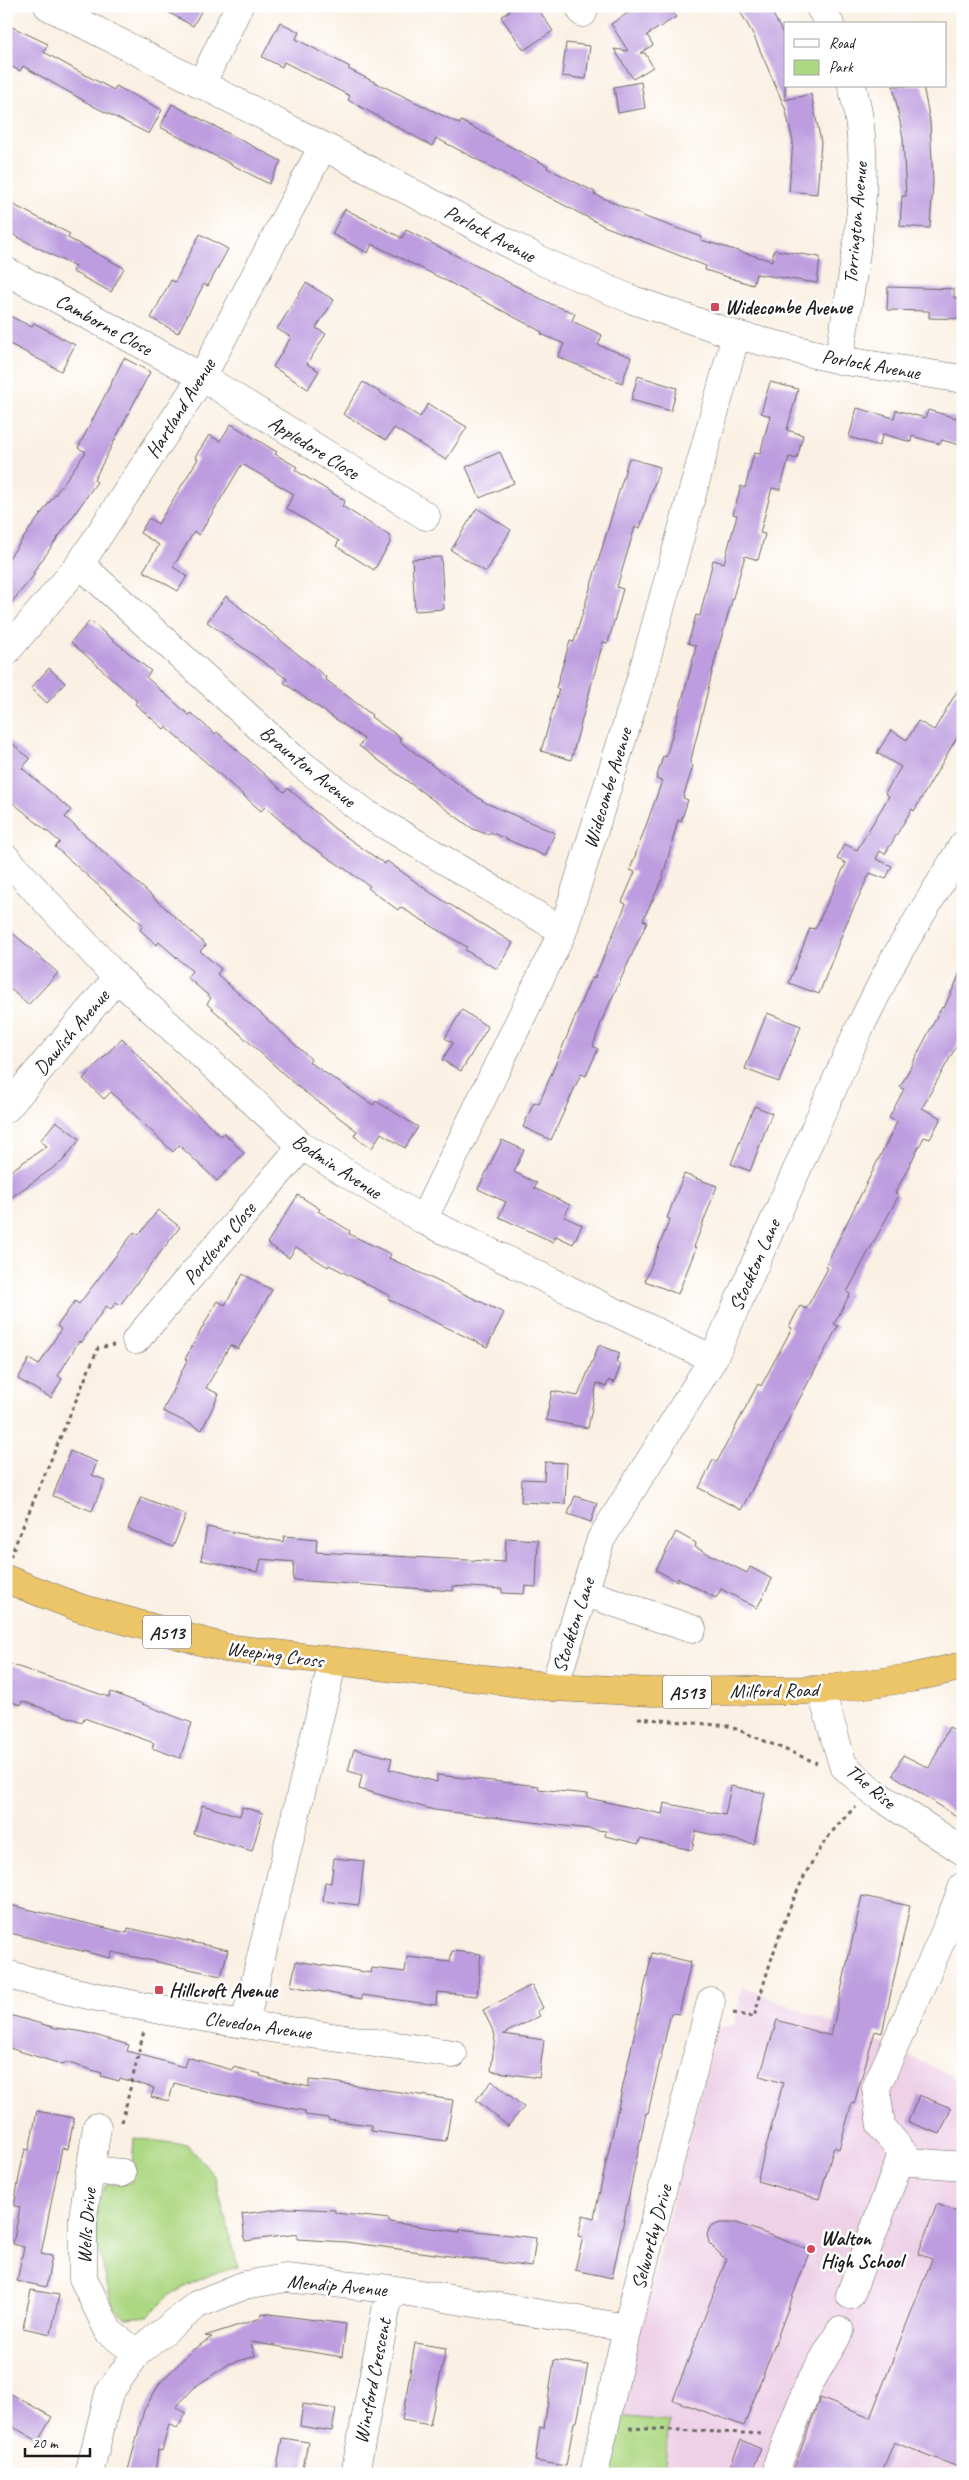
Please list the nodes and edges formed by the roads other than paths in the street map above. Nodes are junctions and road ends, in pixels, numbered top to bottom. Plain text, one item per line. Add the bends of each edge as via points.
1 (48, 6) edge
2 (239, 6) edge
3 (818, 6) edge
4 (829, 22) edge
5 (201, 85) junction
6 (853, 88) edge
7 (323, 146) junction
8 (6, 271) edge
9 (736, 335) junction
10 (839, 360) junction
11 (202, 377) junction
12 (963, 378) edge
13 (426, 516) dead end
14 (80, 564) junction
15 (6, 652) edge
16 (963, 845) edge
17 (6, 858) edge
18 (563, 931) junction
19 (116, 978) junction
20 (6, 1109) edge
21 (302, 1146) junction
22 (423, 1220) junction
23 (136, 1340) road end
24 (713, 1359) junction
25 (8, 1568) edge
26 (584, 1592) junction
27 (692, 1629) dead end
28 (332, 1661) junction
29 (963, 1666) edge
30 (554, 1687) junction
31 (821, 1690) junction
32 (963, 1851) edge
33 (963, 1886) edge
34 (6, 1974) edge
35 (711, 2005) road end
36 (245, 2023) junction
37 (453, 2054) dead end
38 (97, 2127) road end
39 (902, 2154) junction
40 (963, 2166) edge
41 (90, 2170) junction
42 (122, 2173) dead end
43 (390, 2289) junction
44 (850, 2295) dead end
45 (627, 2328) junction
46 (840, 2331) dead end
47 (137, 2353) junction
48 (90, 2474) edge
49 (355, 2474) edge
50 (594, 2474) edge
51 (779, 2474) edge

1 - 5 street, Porlock Avenue
2 - 5 street
3 - 4 street
5 - 7 street, Porlock Avenue
6 - 10 street, Torrington Avenue via 858,106 863,174
7 - 9 street, Porlock Avenue via 546,262 633,300
7 - 11 street, Hartland Avenue
8 - 11 street, Camborne Close
9 - 10 street, Porlock Avenue
9 - 18 street, Widecombe Avenue via 640,678
10 - 12 street, Porlock Avenue
11 - 13 street, Appledore Close
11 - 14 street, Hartland Avenue
14 - 15 street, Hartland Avenue
14 - 18 street, Braunton Avenue via 292,757 368,814
16 - 24 street, Stockton Lane via 893,961 859,1029
17 - 19 street, Bodmin Avenue
18 - 22 street, Widecombe Avenue
19 - 20 street, Dawlish Avenue
19 - 21 street, Bodmin Avenue
21 - 22 street, Bodmin Avenue
21 - 23 street, Portleven Close
22 - 24 street, Bodmin Avenue
24 - 26 street, Stockton Lane via 601,1539
25 - 28 highway, Weeping Cross / A513 via 80,1608 226,1648
26 - 27 street
26 - 30 street, Stockton Lane
28 - 30 highway, Weeping Cross / A513
28 - 36 street
29 - 31 highway, Milford Road / A513 via 910,1678
30 - 31 highway, Milford Road / A513 via 653,1692
31 - 32 street, The Rise via 843,1764 873,1792
33 - 39 street via 876,2088 881,2126
34 - 36 street, Clevedon Avenue via 69,1992 150,2009
35 - 45 street, Selworthy Drive
36 - 37 street, Clevedon Avenue
38 - 41 street, Wells Drive
39 - 40 street via 911,2162
39 - 44 street
41 - 42 street, Wells Drive
41 - 47 street, Wells Drive via 83,2217 83,2278 109,2332
43 - 45 street, Mendip Avenue
43 - 47 street, Mendip Avenue via 286,2278 245,2285 198,2304
43 - 49 street, Winsford Crescent
45 - 50 street, Selworthy Drive
46 - 51 street via 809,2384 778,2463
47 - 48 street, Mendip Avenue via 109,2394

